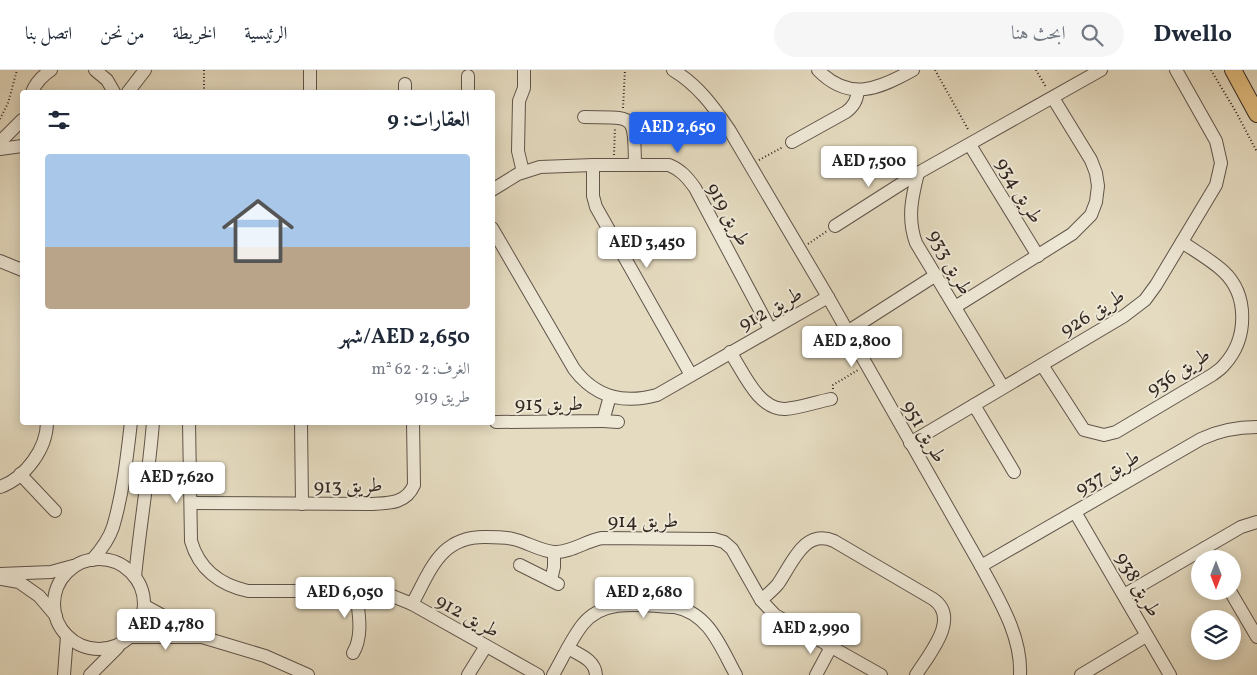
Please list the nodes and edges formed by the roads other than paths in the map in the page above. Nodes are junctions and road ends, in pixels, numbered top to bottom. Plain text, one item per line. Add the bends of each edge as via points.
1 (34, 70) edge
2 (51, 70) edge
3 (95, 70) edge
4 (145, 70) edge
5 (310, 70) edge
6 (524, 70) edge
7 (673, 70) edge
8 (818, 70) edge
9 (913, 70) edge
10 (1101, 70) edge
11 (1176, 70) edge
12 (1233, 70) edge
13 (468, 76) dead end
14 (33, 88) edge
15 (113, 90) edge
16 (130, 90) edge
17 (310, 90) edge
18 (468, 90) edge
19 (858, 90) junction
20 (1053, 98) junction
21 (1257, 114) edge
22 (584, 117) dead end
23 (20, 122) edge
24 (0, 142) edge
25 (792, 142) road end
26 (973, 143) junction
27 (20, 146) edge
28 (0, 149) edge
29 (593, 165) junction
30 (635, 165) junction
31 (523, 172) junction
32 (918, 173) junction
33 (495, 188) edge
34 (835, 226) road end
35 (495, 233) edge
36 (1182, 242) junction
37 (1038, 256) junction
38 (0, 261) edge
39 (20, 269) edge
40 (936, 276) junction
41 (828, 297) junction
42 (955, 307) junction
43 (770, 328) junction
44 (847, 332) junction
45 (730, 352) junction
46 (1042, 365) junction
47 (691, 375) junction
48 (1003, 388) junction
49 (610, 396) junction
50 (831, 399) road end
51 (974, 405) junction
52 (603, 421) junction
53 (496, 422) dead end
54 (618, 422) dead end
55 (47, 425) edge
56 (131, 425) edge
57 (153, 425) edge
58 (189, 425) edge
59 (301, 425) edge
60 (413, 425) edge
61 (1257, 427) edge
62 (910, 443) junction
63 (1014, 472) dead end
64 (20, 474) junction
65 (0, 487) edge
66 (191, 503) junction
67 (302, 504) junction
68 (55, 511) dead end
69 (1075, 512) junction
70 (1257, 522) edge
71 (1212, 550) edge
72 (554, 552) junction
73 (92, 560) junction
74 (1191, 562) edge
75 (78, 565) junction
76 (520, 565) dead end
77 (982, 566) junction
78 (0, 574) edge
79 (135, 577) junction
80 (0, 579) edge
81 (356, 591) junction
82 (1124, 595) junction
83 (761, 600) junction
84 (1235, 600) edge
85 (412, 604) junction
86 (145, 606) junction
87 (56, 616) junction
88 (67, 636) junction
89 (1146, 636) junction
90 (202, 637) junction
91 (1257, 638) edge
92 (126, 640) junction
93 (486, 646) junction
94 (831, 647) junction
95 (568, 648) junction
96 (353, 653) dead end
97 (64, 675) edge
98 (90, 675) edge
99 (308, 675) edge
100 (468, 675) edge
101 (538, 675) edge
102 (553, 675) edge
103 (596, 675) edge
104 (736, 675) edge
105 (816, 675) edge
106 (881, 675) edge
107 (916, 675) edge
108 (1020, 675) edge
109 (1081, 675) edge
110 (1170, 675) edge

1 - 14 street
2 - 14 street
3 - 15 street
4 - 16 street
5 - 17 street
6 - 31 street via 524,88 519,101 518,151
7 - 41 street, طريق 951 via 701,92 716,109
8 - 19 street via 836,84
9 - 19 street via 880,87
10 - 20 street
11 - 36 street, طريق 926 via 1216,141 1221,163 1216,185
12 - 21 main road
13 - 18 street
19 - 25 street via 853,106 846,112
20 - 26 street
20 - 37 street, طريق 934 via 1091,160 1098,186 1096,202 1083,225
22 - 30 street via 619,118 630,122
23 - 24 street
26 - 32 street
26 - 37 street, طريق 934
27 - 28 street
29 - 30 street, طريق 919
29 - 31 street, طريق 919 via 540,167
29 - 47 street via 596,207
30 - 43 street, طريق 919 via 669,165 685,174
31 - 33 street, طريق 919
32 - 34 street
32 - 40 street, طريق 933 via 912,199 911,226 916,243
35 - 49 street, طريق 912 via 574,369 583,381
36 - 46 street, طريق 926 via 1156,285 1138,306
36 - 46 street, طريق 936 via 1223,271 1237,288 1243,306 1241,332 1225,364 1116,432 1104,435 1084,430
37 - 42 street, طريق 934
38 - 39 street
40 - 42 street, طريق 933
40 - 44 street
41 - 43 street, طريق 912
41 - 44 street, طريق 951
42 - 48 street, طريق 933
43 - 45 street, طريق 912
44 - 62 street, طريق 951
45 - 47 street, طريق 912
45 - 50 street, طريق 912 via 756,393 768,404 784,409
46 - 48 street, طريق 926
47 - 49 street, طريق 912 via 651,397
48 - 51 street, طريق 926
49 - 52 street, طريق 915
51 - 62 street, طريق 926
51 - 63 street
52 - 53 street, طريق 915
52 - 54 street, طريق 915
55 - 64 street via 40,452
56 - 73 street via 113,528
57 - 79 street
58 - 66 street, طريق 912
59 - 67 street, طريق 913
60 - 67 street, طريق 913 via 414,485 406,497 388,504
61 - 69 street, طريق 937 via 1234,428 1212,434
62 - 77 street, طريق 951
64 - 65 street
64 - 68 street
66 - 67 street, طريق 913
66 - 81 street, طريق 912 via 191,541 202,565 216,578 248,591
69 - 77 street, طريق 937
69 - 82 street, طريق 938
70 - 71 street via 1240,527
72 - 76 street via 554,582
72 - 83 street, طريق 914 via 602,538 714,539 732,549
72 - 85 street via 502,537 460,540 439,557
73 - 75 street
73 - 79 street via 116,563
74 - 82 street
75 - 78 street via 51,572
75 - 87 street via 66,574 58,587 54,601
77 - 108 street, طريق 951 via 1005,611 1019,649
79 - 86 street
80 - 87 street via 19,582 40,596
81 - 85 street, طريق 912 via 380,591
81 - 96 street via 360,633
82 - 89 street, طريق 938
83 - 94 street, طريق 914 via 779,618
83 - 107 street via 777,585 806,543 817,538 834,541 941,606 945,626
84 - 91 street
85 - 93 street, طريق 912
86 - 90 street
86 - 92 street via 140,622
87 - 88 street
88 - 92 street via 92,649 107,649
88 - 97 street
89 - 109 street
89 - 110 street, طريق 938
90 - 92 street
90 - 99 street via 265,656
92 - 98 street
93 - 100 street
93 - 101 street, طريق 912
94 - 105 street
94 - 106 street, طريق 914
95 - 102 street
95 - 103 street via 590,662
95 - 104 street via 582,625 602,609 620,605 675,607 690,611 703,620

